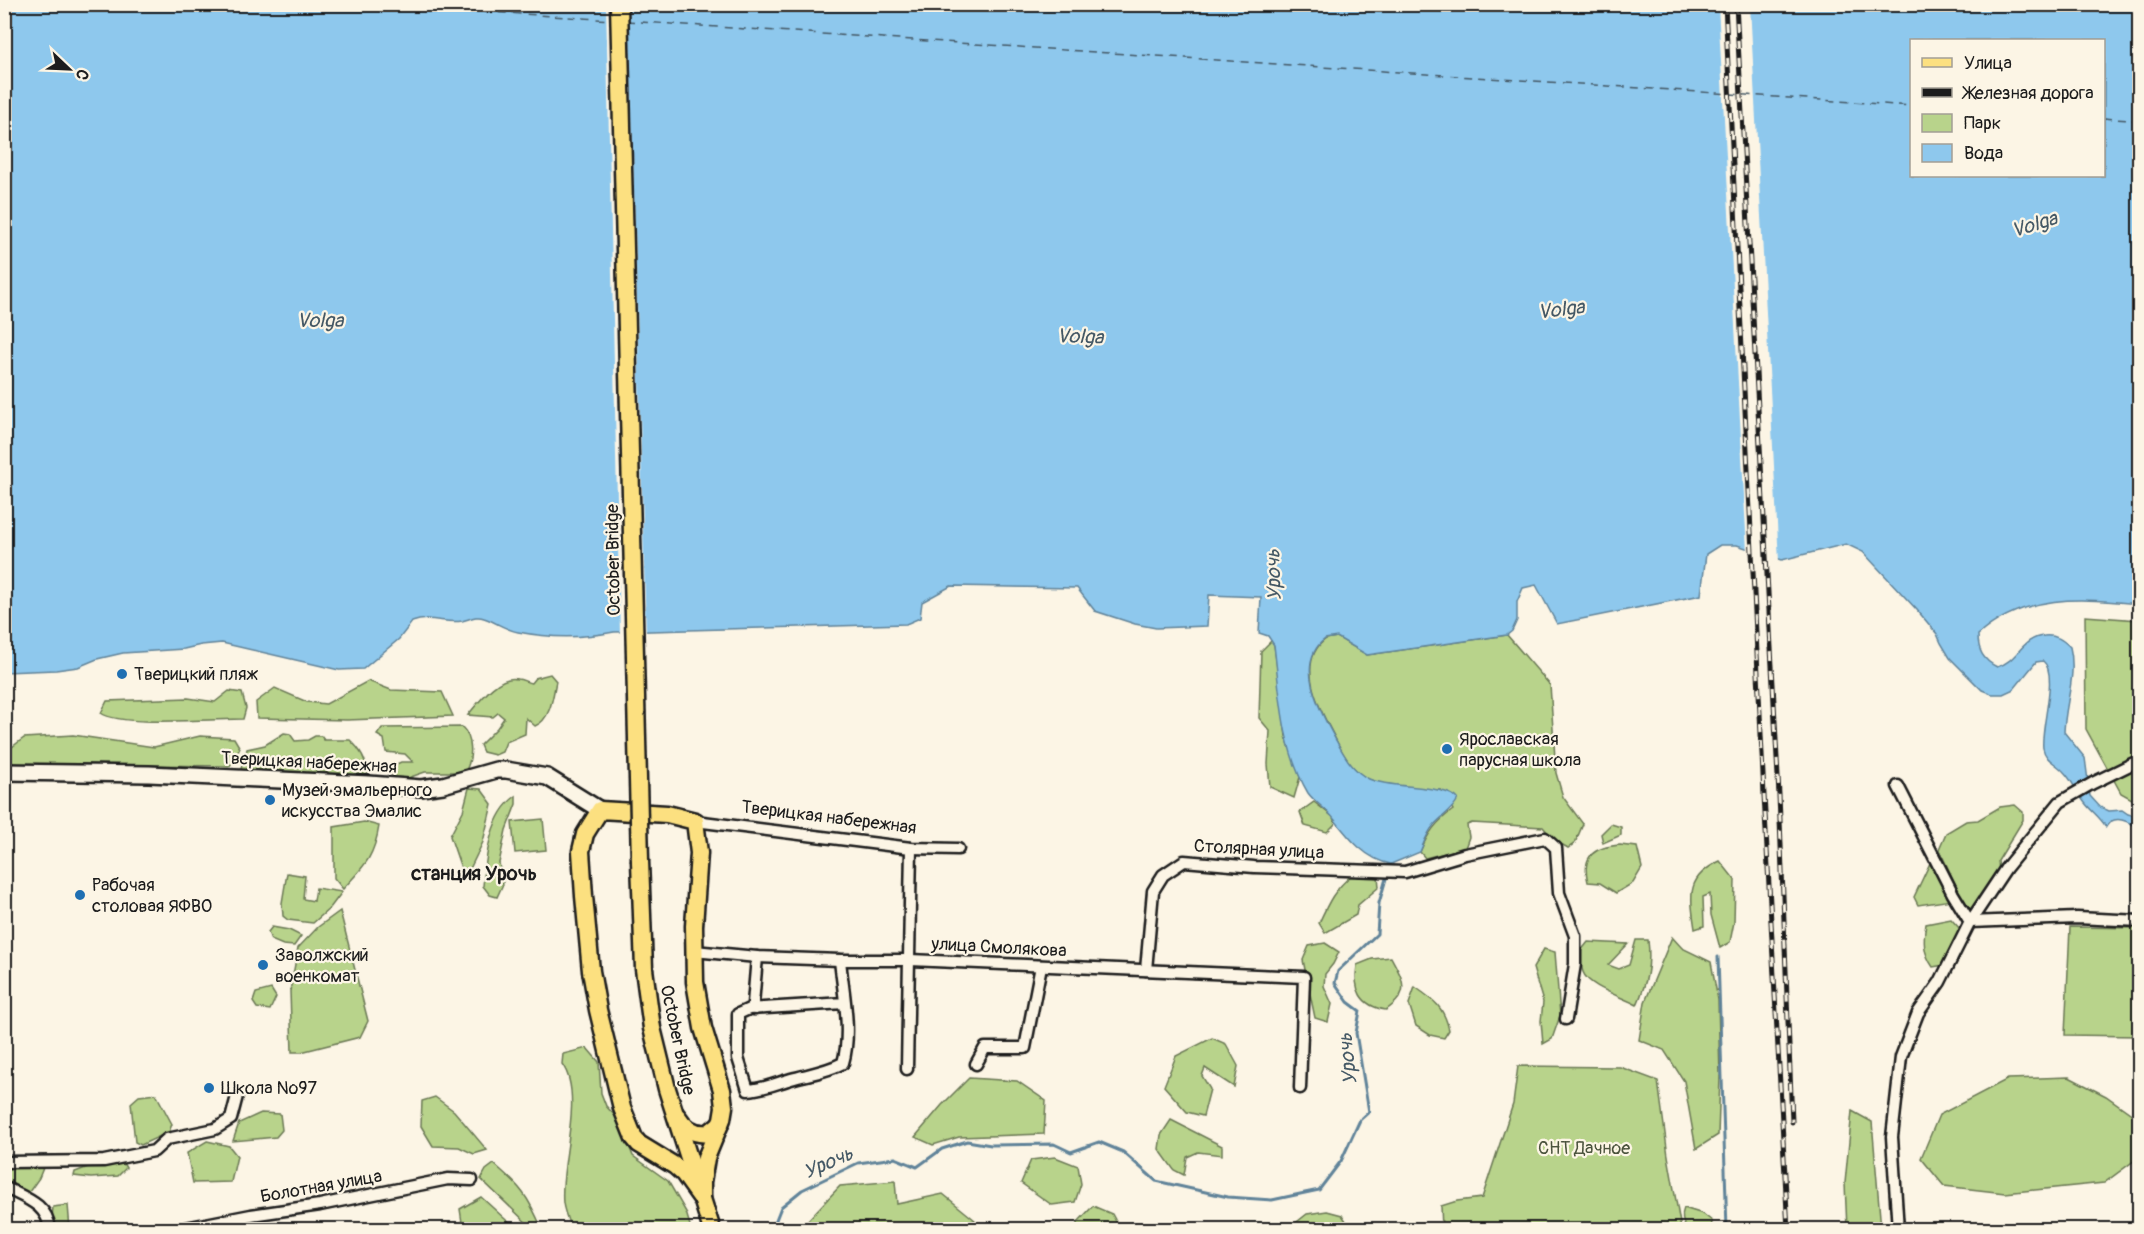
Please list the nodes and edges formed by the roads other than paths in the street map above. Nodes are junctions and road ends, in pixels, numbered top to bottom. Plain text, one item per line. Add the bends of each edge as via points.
1 (619, 4) edge
2 (2139, 760) edge
3 (4, 772) edge
4 (1898, 786) dead end
5 (600, 810) junction
6 (695, 821) junction
7 (911, 848) junction
8 (958, 849) dead end
9 (2139, 921) edge
10 (1970, 922) junction
11 (694, 951) junction
12 (758, 957) junction
13 (840, 960) junction
14 (910, 960) junction
15 (1041, 966) junction
16 (1146, 970) junction
17 (844, 1003) junction
18 (755, 1009) junction
19 (1566, 1019) dead end
20 (976, 1064) dead end
21 (907, 1069) dead end
22 (1300, 1088) dead end
23 (237, 1096) dead end
24 (674, 1111) junction
25 (722, 1119) junction
26 (644, 1148) junction
27 (4, 1162) edge
28 (472, 1180) dead end
29 (4, 1187) edge
30 (702, 1199) junction
31 (50, 1230) edge
32 (175, 1230) edge
33 (712, 1230) edge
34 (1898, 1230) edge

1 - 24 main road, October Bridge, bridge via 646,996 658,1058
2 - 10 street via 2065,798 2007,868
3 - 5 street, Тверицкая набережная via 149,774 421,788 506,770 547,777
4 - 10 street
5 - 6 main road via 667,814
5 - 26 main road via 585,834 581,851 591,971 622,1108 634,1138
6 - 7 street, Тверицкая набережная
6 - 11 main road via 699,859
7 - 8 street, Тверицкая набережная
7 - 14 street
9 - 10 street via 2077,918
10 - 34 street via 1940,982 1918,1013 1901,1057 1892,1137
11 - 12 street, улица Смолякова
11 - 25 main road via 698,1008 724,1098
12 - 13 street, улица Смолякова
12 - 18 street
13 - 14 street, улица Смолякова
13 - 17 street
14 - 15 street, улица Смолякова
14 - 21 street
15 - 16 street, улица Смолякова
15 - 20 street via 1025,1048 985,1048
16 - 19 street, Столярная улица via 1153,891 1163,875 1184,861 1405,872 1465,854 1545,838 1556,848 1558,893 1575,936 1575,964
16 - 22 street, улица Смолякова via 1304,977
17 - 18 street
17 - 18 street via 847,1031 843,1063 748,1090 738,1058 738,1014
23 - 27 street via 231,1119 215,1129 167,1139 154,1151 104,1161
24 - 25 main road via 685,1127 697,1133 709,1133
24 - 26 main road via 675,1134 668,1146 657,1151
24 - 30 main road, October Bridge
25 - 30 main road via 706,1158
26 - 30 main road via 684,1173
28 - 32 street, Болотная улица via 448,1179
29 - 31 street via 37,1204 49,1217
30 - 33 main road, October Bridge

